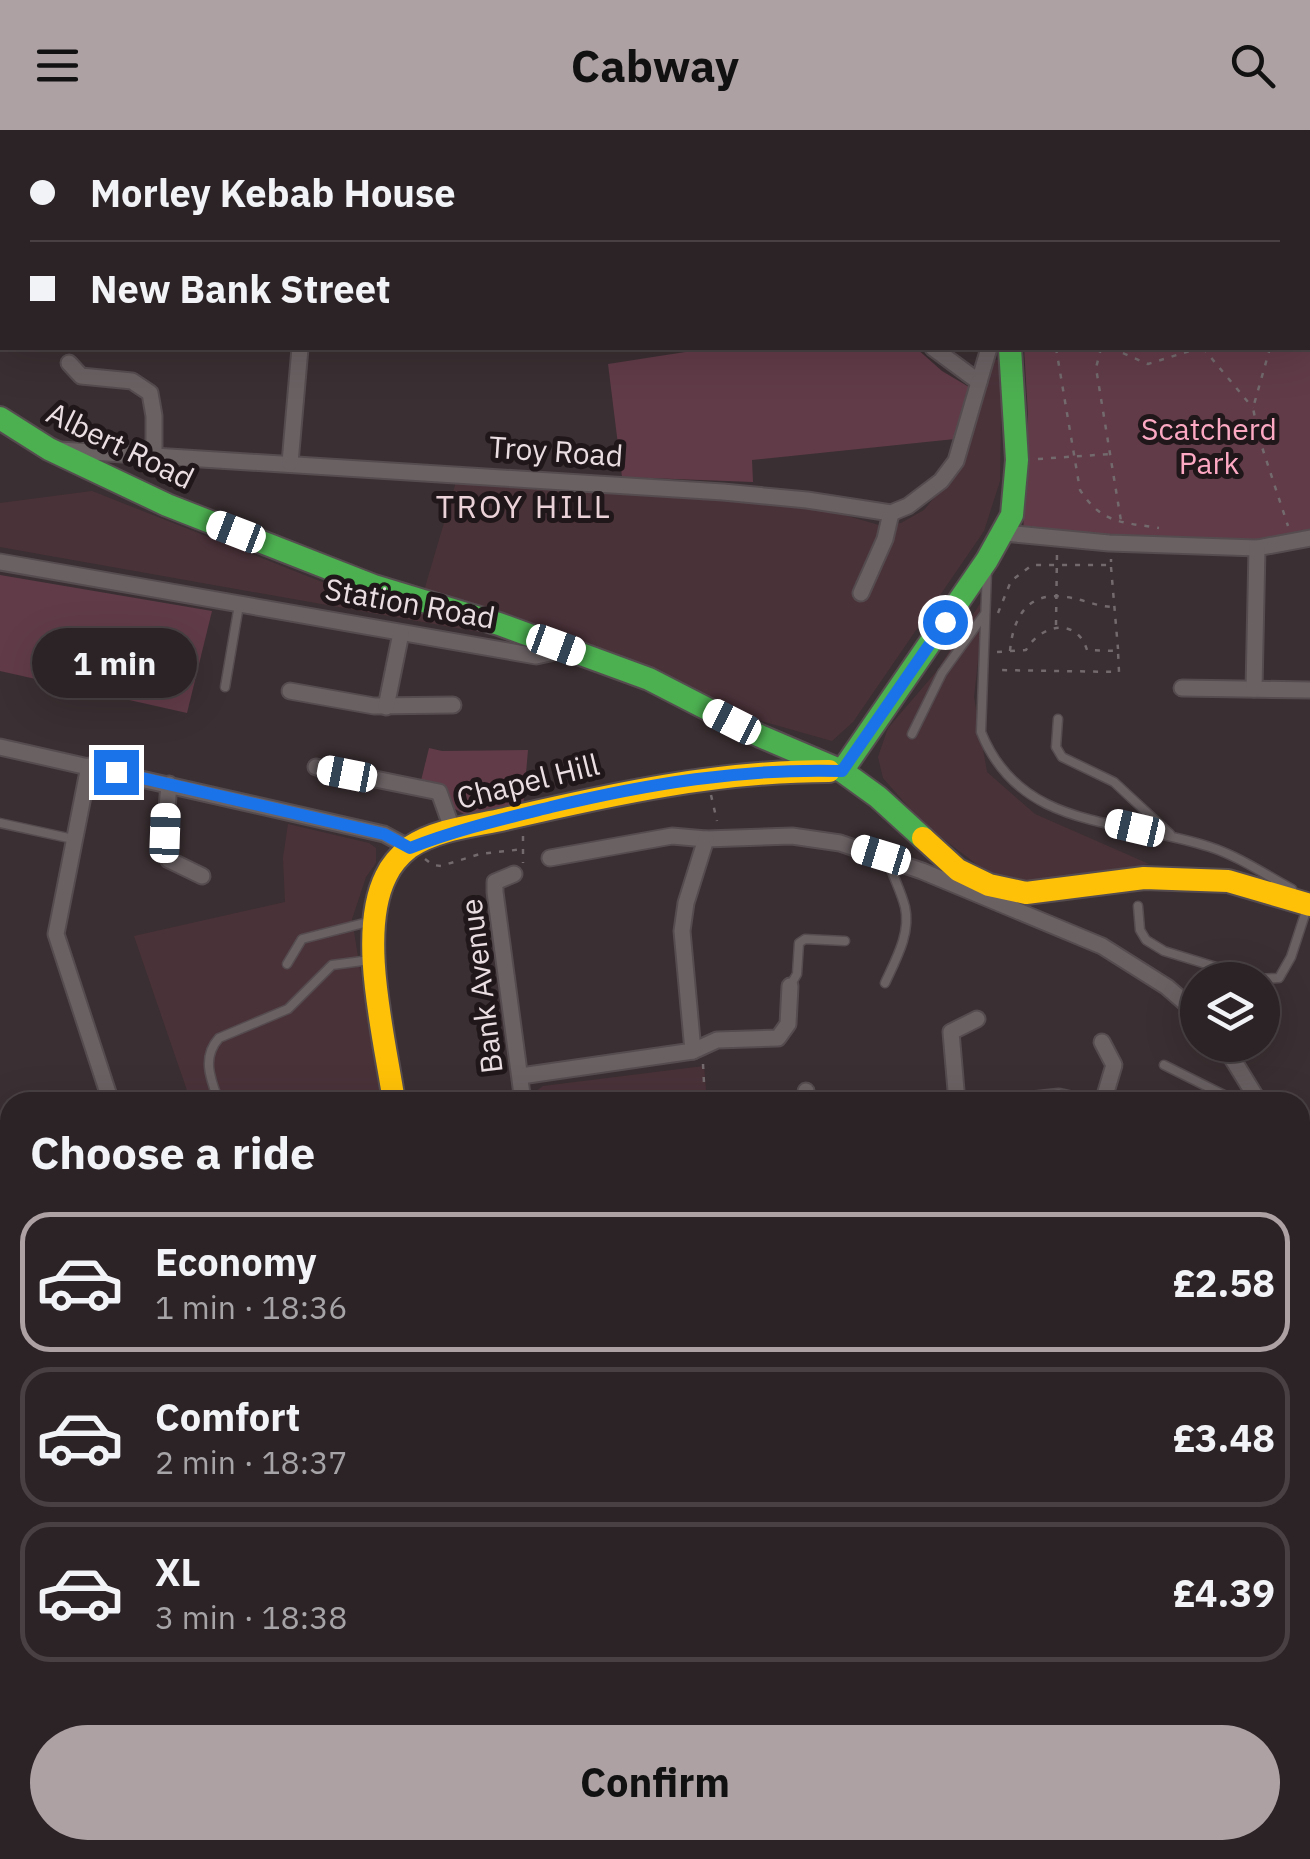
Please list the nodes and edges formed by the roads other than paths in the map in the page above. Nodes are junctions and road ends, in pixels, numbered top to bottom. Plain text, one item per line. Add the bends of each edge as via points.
1 (300, 350) edge
2 (936, 350) edge
3 (988, 350) edge
4 (1010, 350) edge
5 (70, 363) dead end
6 (979, 382) junction
7 (0, 418) edge
8 (49, 449) junction
9 (154, 457) junction
10 (290, 462) junction
11 (891, 513) junction
12 (1004, 534) junction
13 (1310, 538) edge
14 (1257, 548) junction
15 (987, 560) junction
16 (0, 562) edge
17 (860, 593) dead end
18 (238, 605) junction
19 (986, 612) junction
20 (400, 633) junction
21 (556, 645) junction
22 (224, 687) dead end
23 (1182, 688) dead end
24 (1254, 690) junction
25 (1310, 690) edge
26 (290, 691) dead end
27 (386, 706) junction
28 (453, 706) dead end
29 (1058, 719) dead end
30 (912, 734) dead end
31 (0, 748) edge
32 (89, 766) junction
33 (316, 768) dead end
34 (842, 771) junction
35 (168, 784) junction
36 (0, 823) edge
37 (452, 831) junction
38 (1174, 837) junction
39 (74, 838) junction
40 (714, 838) junction
41 (410, 848) junction
42 (550, 858) dead end
43 (887, 858) junction
44 (514, 874) dead end
45 (202, 876) dead end
46 (1002, 897) junction
47 (1309, 905) edge
48 (1138, 906) dead end
49 (372, 920) junction
50 (846, 940) dead end
51 (374, 959) junction
52 (287, 964) dead end
53 (885, 982) dead end
54 (790, 986) joint
55 (1180, 998) edge
56 (978, 1019) dead end
57 (1102, 1042) dead end
58 (693, 1051) junction
59 (1234, 1062) edge
60 (1164, 1066) dead end
61 (521, 1076) junction
62 (108, 1092) edge
63 (216, 1092) edge
64 (393, 1092) edge
65 (522, 1092) edge
66 (956, 1092) edge
67 (1106, 1092) edge
68 (1217, 1092) edge
69 (1253, 1092) edge

1 - 10 street
2 - 6 street
3 - 6 street
4 - 12 main road via 1017,460
5 - 9 street via 82,376 132,381 150,392
6 - 11 street via 956,461 924,496
7 - 8 main road, Albert Road
8 - 9 street, Troy Road
8 - 21 main road, Albert Road via 374,586
9 - 10 street, Troy Road
10 - 11 street, Troy Road via 723,492
11 - 17 street
12 - 14 street
12 - 15 main road
13 - 14 street
14 - 24 street
15 - 19 lane
15 - 34 main road
16 - 18 street, Station Road
18 - 20 street, Station Road
18 - 22 lane
19 - 30 lane via 942,673
19 - 38 lane via 981,732 990,754 1024,793 1058,811
20 - 21 street, Station Road via 543,656
20 - 27 street
21 - 34 main road, Station Road via 649,679
23 - 24 street
24 - 25 street
26 - 27 street
27 - 28 street
29 - 38 lane via 1062,757 1114,782
31 - 32 street
32 - 35 street
32 - 39 street
33 - 37 street via 438,792
34 - 37 main road, Chapel Hill via 776,770 631,788
34 - 46 main road, Station Road via 958,870
35 - 41 street via 384,834
35 - 45 street via 169,860
36 - 39 lane
37 - 41 main road, Chapel Hill
38 - 47 lane via 1214,848 1309,898
39 - 62 street via 56,934
40 - 42 street via 645,839
40 - 43 street via 817,838
40 - 58 street via 686,903 682,931
41 - 49 main road via 385,880
43 - 46 street
43 - 53 lane via 906,926
44 - 61 street, Bank Avenue via 495,882 495,892
46 - 47 main road via 1183,878 1228,880
46 - 55 street via 1102,946
47 - 48 lane via 1280,978 1255,979 1146,940
49 - 51 main road
49 - 52 lane via 302,939
50 - 54 lane via 798,943
51 - 63 lane via 332,965 288,1009 219,1038 208,1062
51 - 64 main road
54 - 58 street via 788,1024 778,1038 717,1040
56 - 66 street via 951,1032
57 - 67 street via 1114,1064
58 - 61 street
59 - 69 street
60 - 68 lane
61 - 65 street, Bank Avenue

